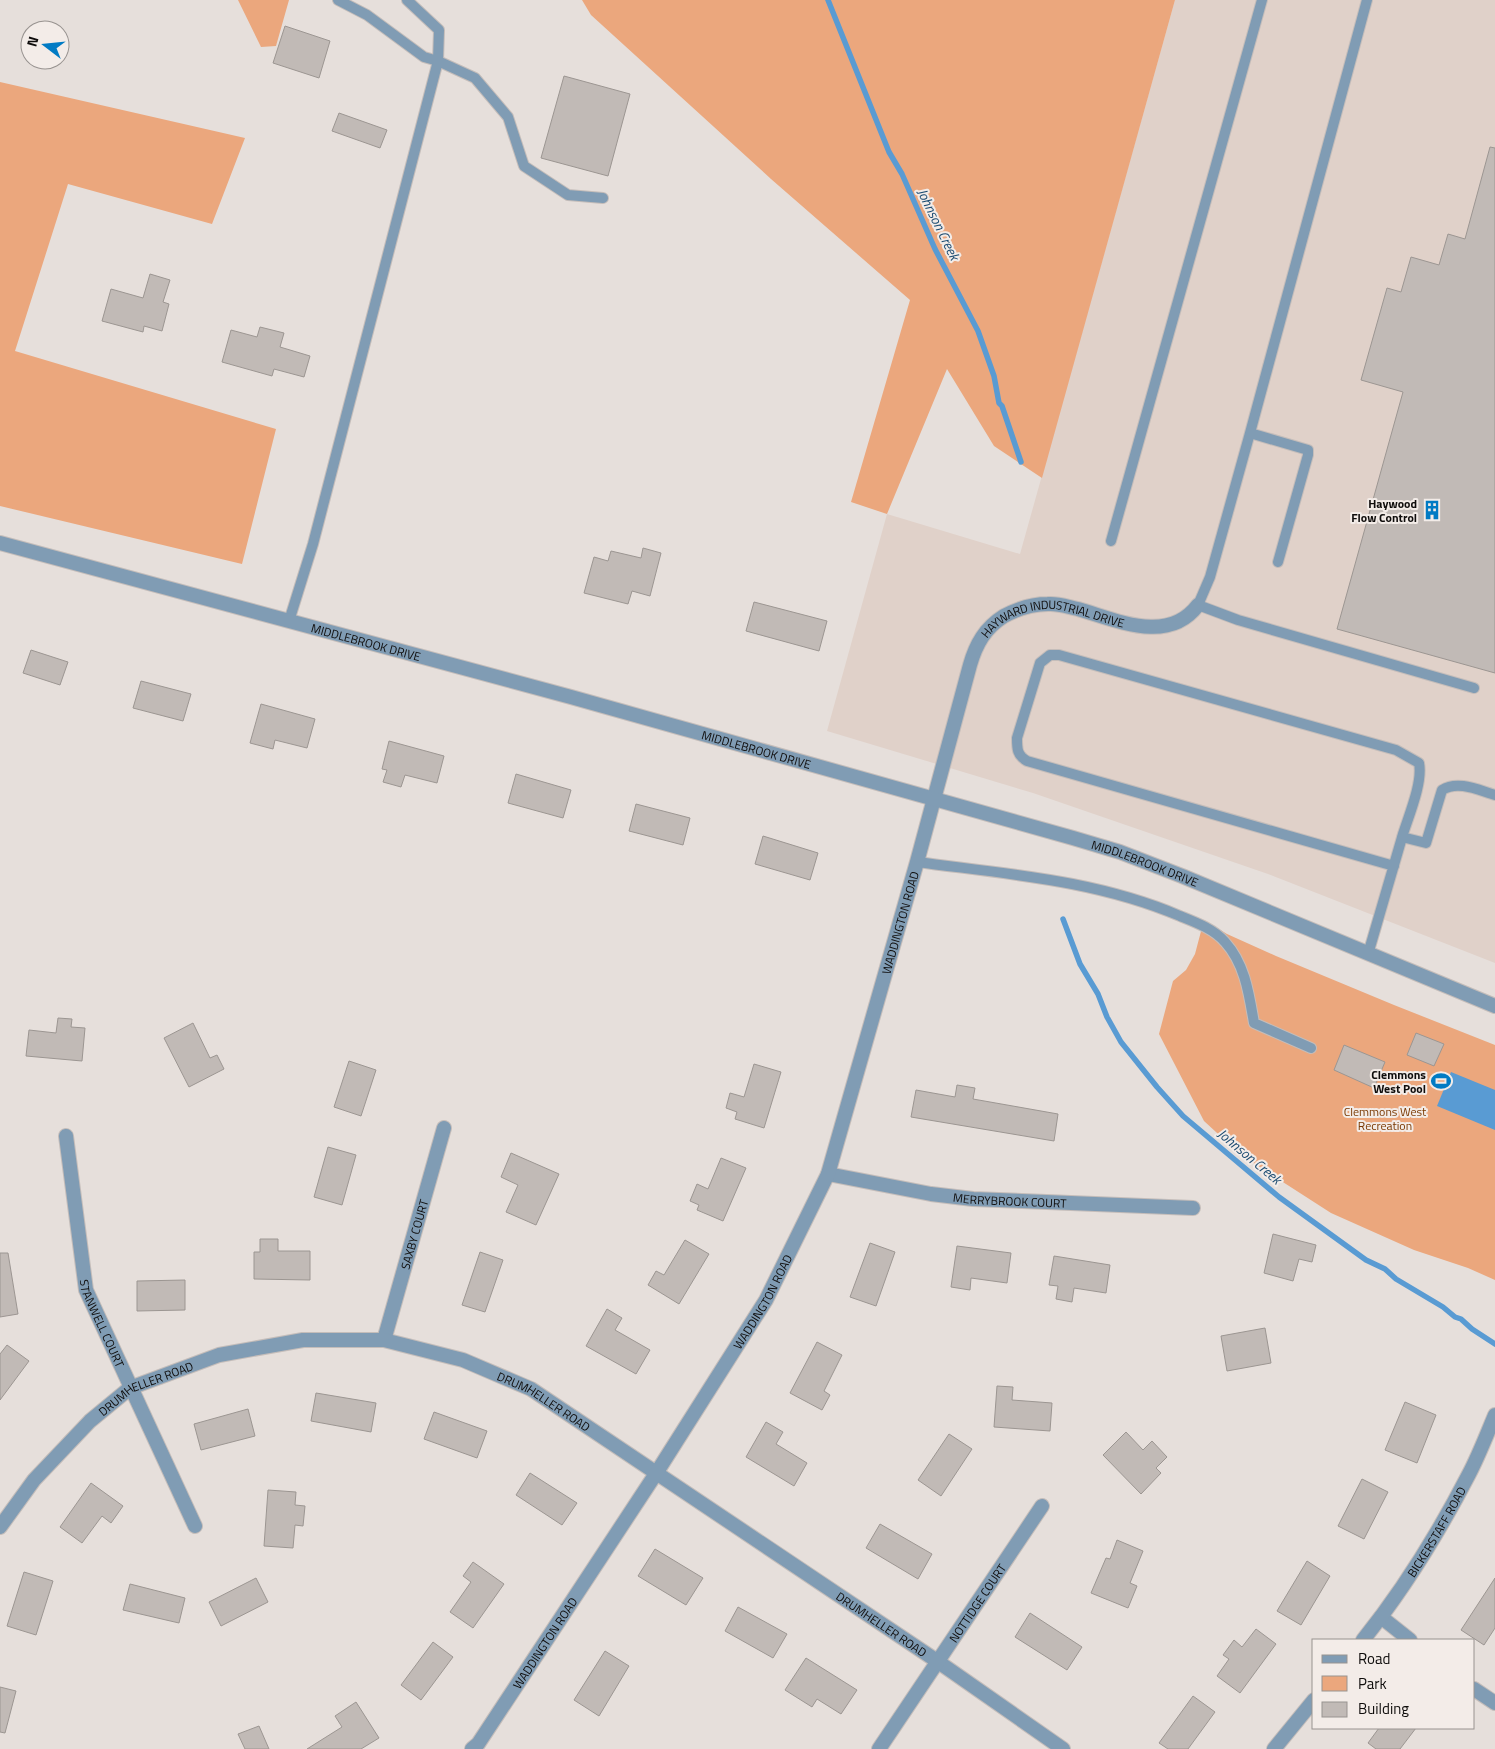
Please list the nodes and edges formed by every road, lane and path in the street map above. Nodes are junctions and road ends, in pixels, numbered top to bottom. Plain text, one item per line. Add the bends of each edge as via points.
1 (338, 0) edge
2 (407, 0) edge
3 (1262, 0) edge
4 (1367, 0) edge
5 (438, 61) junction
6 (603, 198) dead end
7 (1250, 433) junction
8 (1112, 541) dead end
9 (0, 543) edge
10 (1278, 562) dead end
11 (1198, 605) junction
12 (289, 621) junction
13 (1474, 688) dead end
14 (1495, 795) edge
15 (934, 799) junction
16 (1402, 837) junction
17 (917, 862) junction
18 (1394, 866) junction
19 (1368, 954) junction
20 (1495, 1006) edge
21 (1311, 1048) dead end
22 (444, 1128) dead end
23 (66, 1136) dead end
24 (828, 1174) junction
25 (1193, 1208) dead end
26 (384, 1340) junction
27 (130, 1388) junction
28 (1495, 1415) edge
29 (657, 1472) junction
30 (1042, 1506) dead end
31 (195, 1526) dead end
32 (0, 1527) edge
33 (1381, 1617) junction
34 (1363, 1639) edge
35 (1409, 1639) edge
36 (937, 1661) junction
37 (1475, 1690) edge
38 (1312, 1702) edge
39 (1495, 1703) edge
40 (472, 1749) edge
41 (879, 1749) edge
42 (1063, 1749) edge
43 (1274, 1749) edge

1 - 5 lane via 367,15 424,57
2 - 5 lane via 439,30
3 - 8 lane
4 - 7 lane
5 - 6 lane via 475,78 508,117 524,166 568,195
5 - 12 lane via 313,544
7 - 10 lane via 1308,450
7 - 11 lane via 1210,576
9 - 12 street, MIDDLEBROOK DRIVE
11 - 13 lane via 1238,620
11 - 15 street, HAYWARD INDUSTRIAL DRIVE via 1186,618 1163,627 1145,627 1047,604 1020,609 998,620 974,650
12 - 15 street, MIDDLEBROOK DRIVE
14 - 16 lane via 1460,785 1446,787 1442,790 1426,843
15 - 17 street, WADDINGTON ROAD
15 - 19 street, MIDDLEBROOK DRIVE via 1120,852
16 - 18 lane
16 - 18 lane via 1421,772 1419,763 1409,756 1059,655 1050,655 1040,663 1017,738 1020,757
17 - 21 lane via 1072,882 1140,900 1190,920 1224,940 1237,958 1246,980 1254,1023
17 - 24 street, WADDINGTON ROAD
18 - 19 lane
19 - 20 street, MIDDLEBROOK DRIVE
22 - 26 street, SAXBY COURT
23 - 27 street, STANWELL COURT via 86,1290
24 - 25 street, MERRYBROOK COURT via 974,1199
24 - 29 street, WADDINGTON ROAD via 766,1300
26 - 27 street, DRUMHELLER ROAD via 303,1340 219,1355
26 - 29 street, DRUMHELLER ROAD via 462,1360 532,1389
27 - 31 street, STANWELL COURT
27 - 32 street, DRUMHELLER ROAD via 90,1421 34,1480
28 - 33 street, BICKERSTAFF ROAD via 1470,1473 1418,1563
29 - 36 street, DRUMHELLER ROAD
29 - 40 street, WADDINGTON ROAD
30 - 36 street, NOTTIDGE COURT
33 - 34 street, BICKERSTAFF ROAD
33 - 35 street
36 - 41 street, NOTTIDGE COURT
36 - 42 street, DRUMHELLER ROAD
37 - 39 street
38 - 43 street

